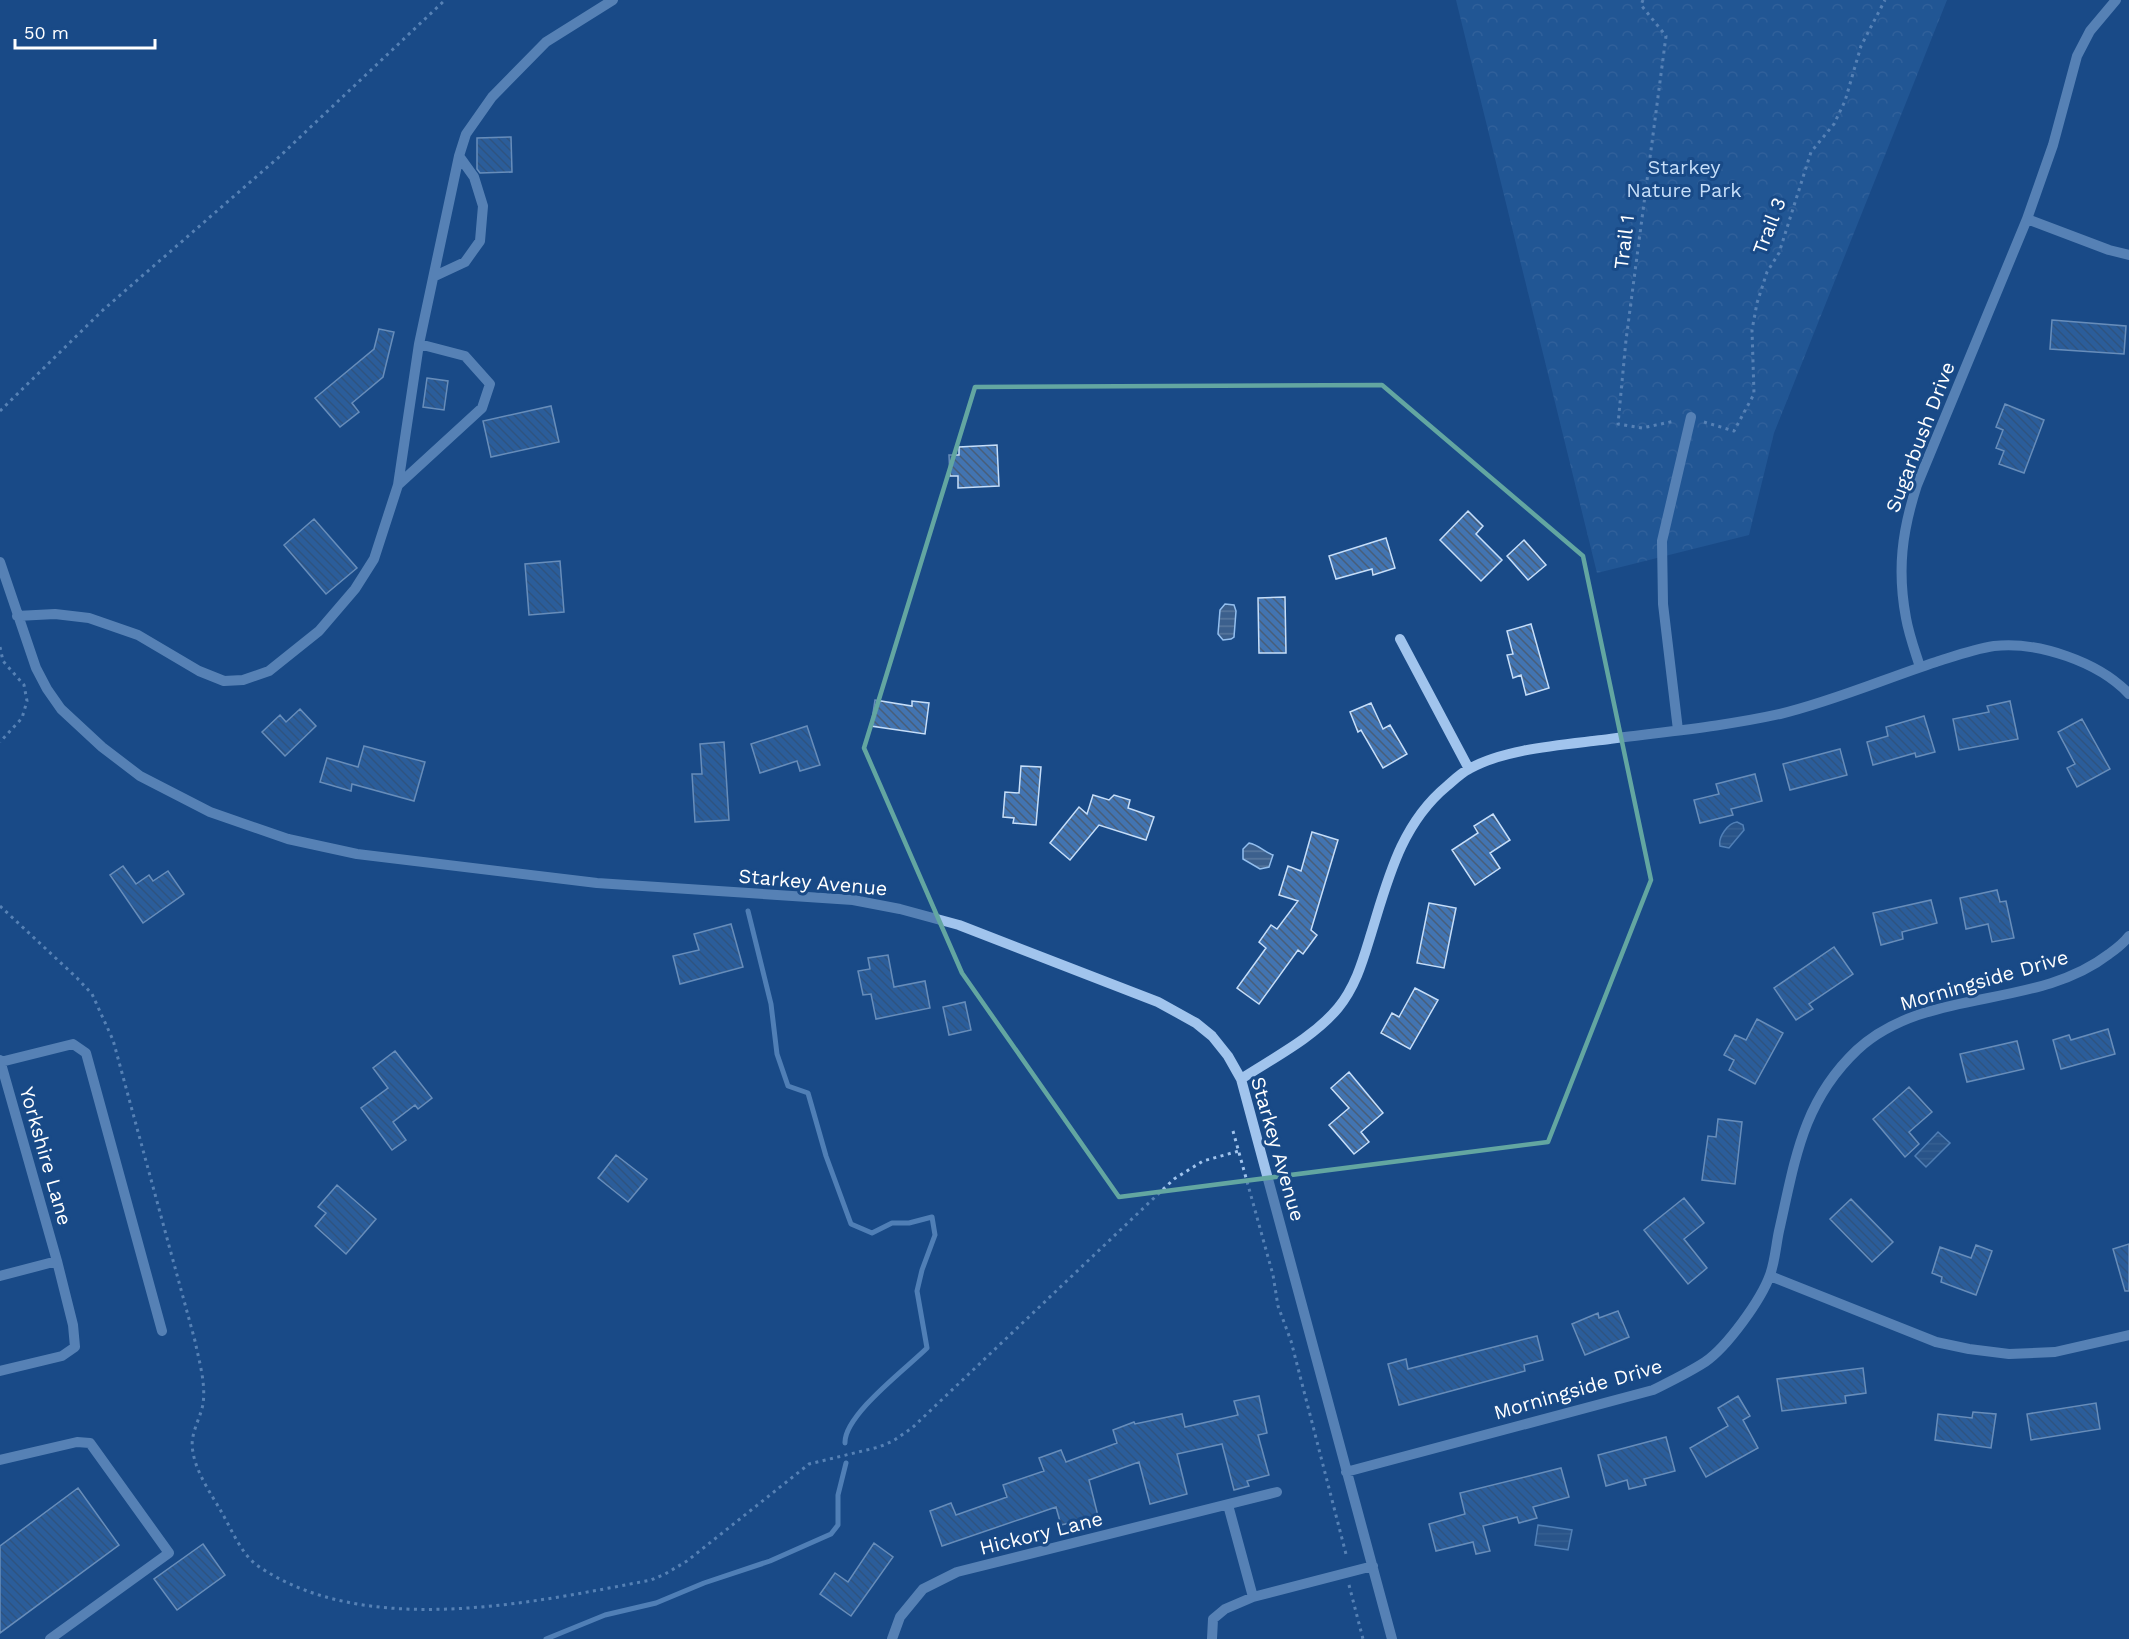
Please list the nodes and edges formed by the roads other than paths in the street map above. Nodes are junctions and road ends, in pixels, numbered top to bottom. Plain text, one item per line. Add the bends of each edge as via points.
1 (613, 0) edge
2 (2116, 0) edge
3 (459, 156) junction
4 (2027, 219) junction
5 (2129, 255) edge
6 (435, 276) junction
7 (419, 344) junction
8 (1691, 417) road end
9 (398, 485) junction
10 (0, 562) edge
11 (17, 616) junction
12 (1400, 639) dead end
13 (1920, 667) junction
14 (2129, 694) edge
15 (1678, 730) junction
16 (1469, 769) junction
17 (2129, 936) edge
18 (0, 1061) edge
19 (1241, 1079) junction
20 (57, 1261) junction
21 (0, 1276) edge
22 (1770, 1276) junction
23 (162, 1331) dead end
24 (2129, 1335) edge
25 (0, 1371) edge
26 (0, 1460) edge
27 (1346, 1472) junction
28 (1277, 1492) dead end
29 (1228, 1505) junction
30 (1373, 1566) junction
31 (1253, 1597) junction
32 (50, 1639) edge
33 (892, 1639) edge
34 (1212, 1639) edge
35 (1392, 1639) edge

1 - 3 street via 546,42 492,97 466,134
2 - 4 street, Sugarbush Drive via 2090,31 2077,56 2053,145
3 - 6 street
3 - 6 street via 474,177 483,206 480,241 465,262
4 - 5 street
4 - 13 street, Sugarbush Drive via 1906,518 1902,585 1906,619
6 - 7 street
7 - 9 street
7 - 9 street via 465,356 490,384 482,408
8 - 15 street via 1662,541 1663,604
9 - 11 street via 374,559 355,590 319,632 269,671 243,680 224,681 138,635 89,618 55,614
10 - 11 street, Starkey Avenue
11 - 19 street, Starkey Avenue via 47,689 79,728 140,776 210,812 288,839 357,854 597,882 853,900 900,909 959,925 1158,1002 1212,1036
12 - 16 street
13 - 14 street via 1995,646 2026,648 2063,654 2094,667
13 - 15 street via 1826,702 1779,714
15 - 16 street via 1546,747
16 - 19 street via 1445,787 1405,836 1392,864 1353,987 1337,1009 1312,1033
17 - 22 street, Morningside Drive via 2094,965 2063,980 1914,1015 1884,1029 1857,1050 1820,1094 1805,1124
18 - 20 street, Yorkshire Lane
18 - 23 street via 73,1044 86,1053
19 - 27 street, Starkey Avenue
20 - 21 street
20 - 25 street, Yorkshire Lane via 75,1347 62,1356
22 - 24 street via 1925,1339 1969,1349 2055,1352
22 - 27 street, Morningside Drive via 1749,1313 1707,1361 1653,1390
26 - 32 street via 77,1442 90,1443 169,1553
27 - 30 street, Starkey Avenue
28 - 29 street, Hickory Lane
29 - 31 street
29 - 33 street, Hickory Lane via 957,1572 923,1589 900,1617
30 - 31 street
30 - 35 street, Starkey Avenue
31 - 34 street via 1213,1619

